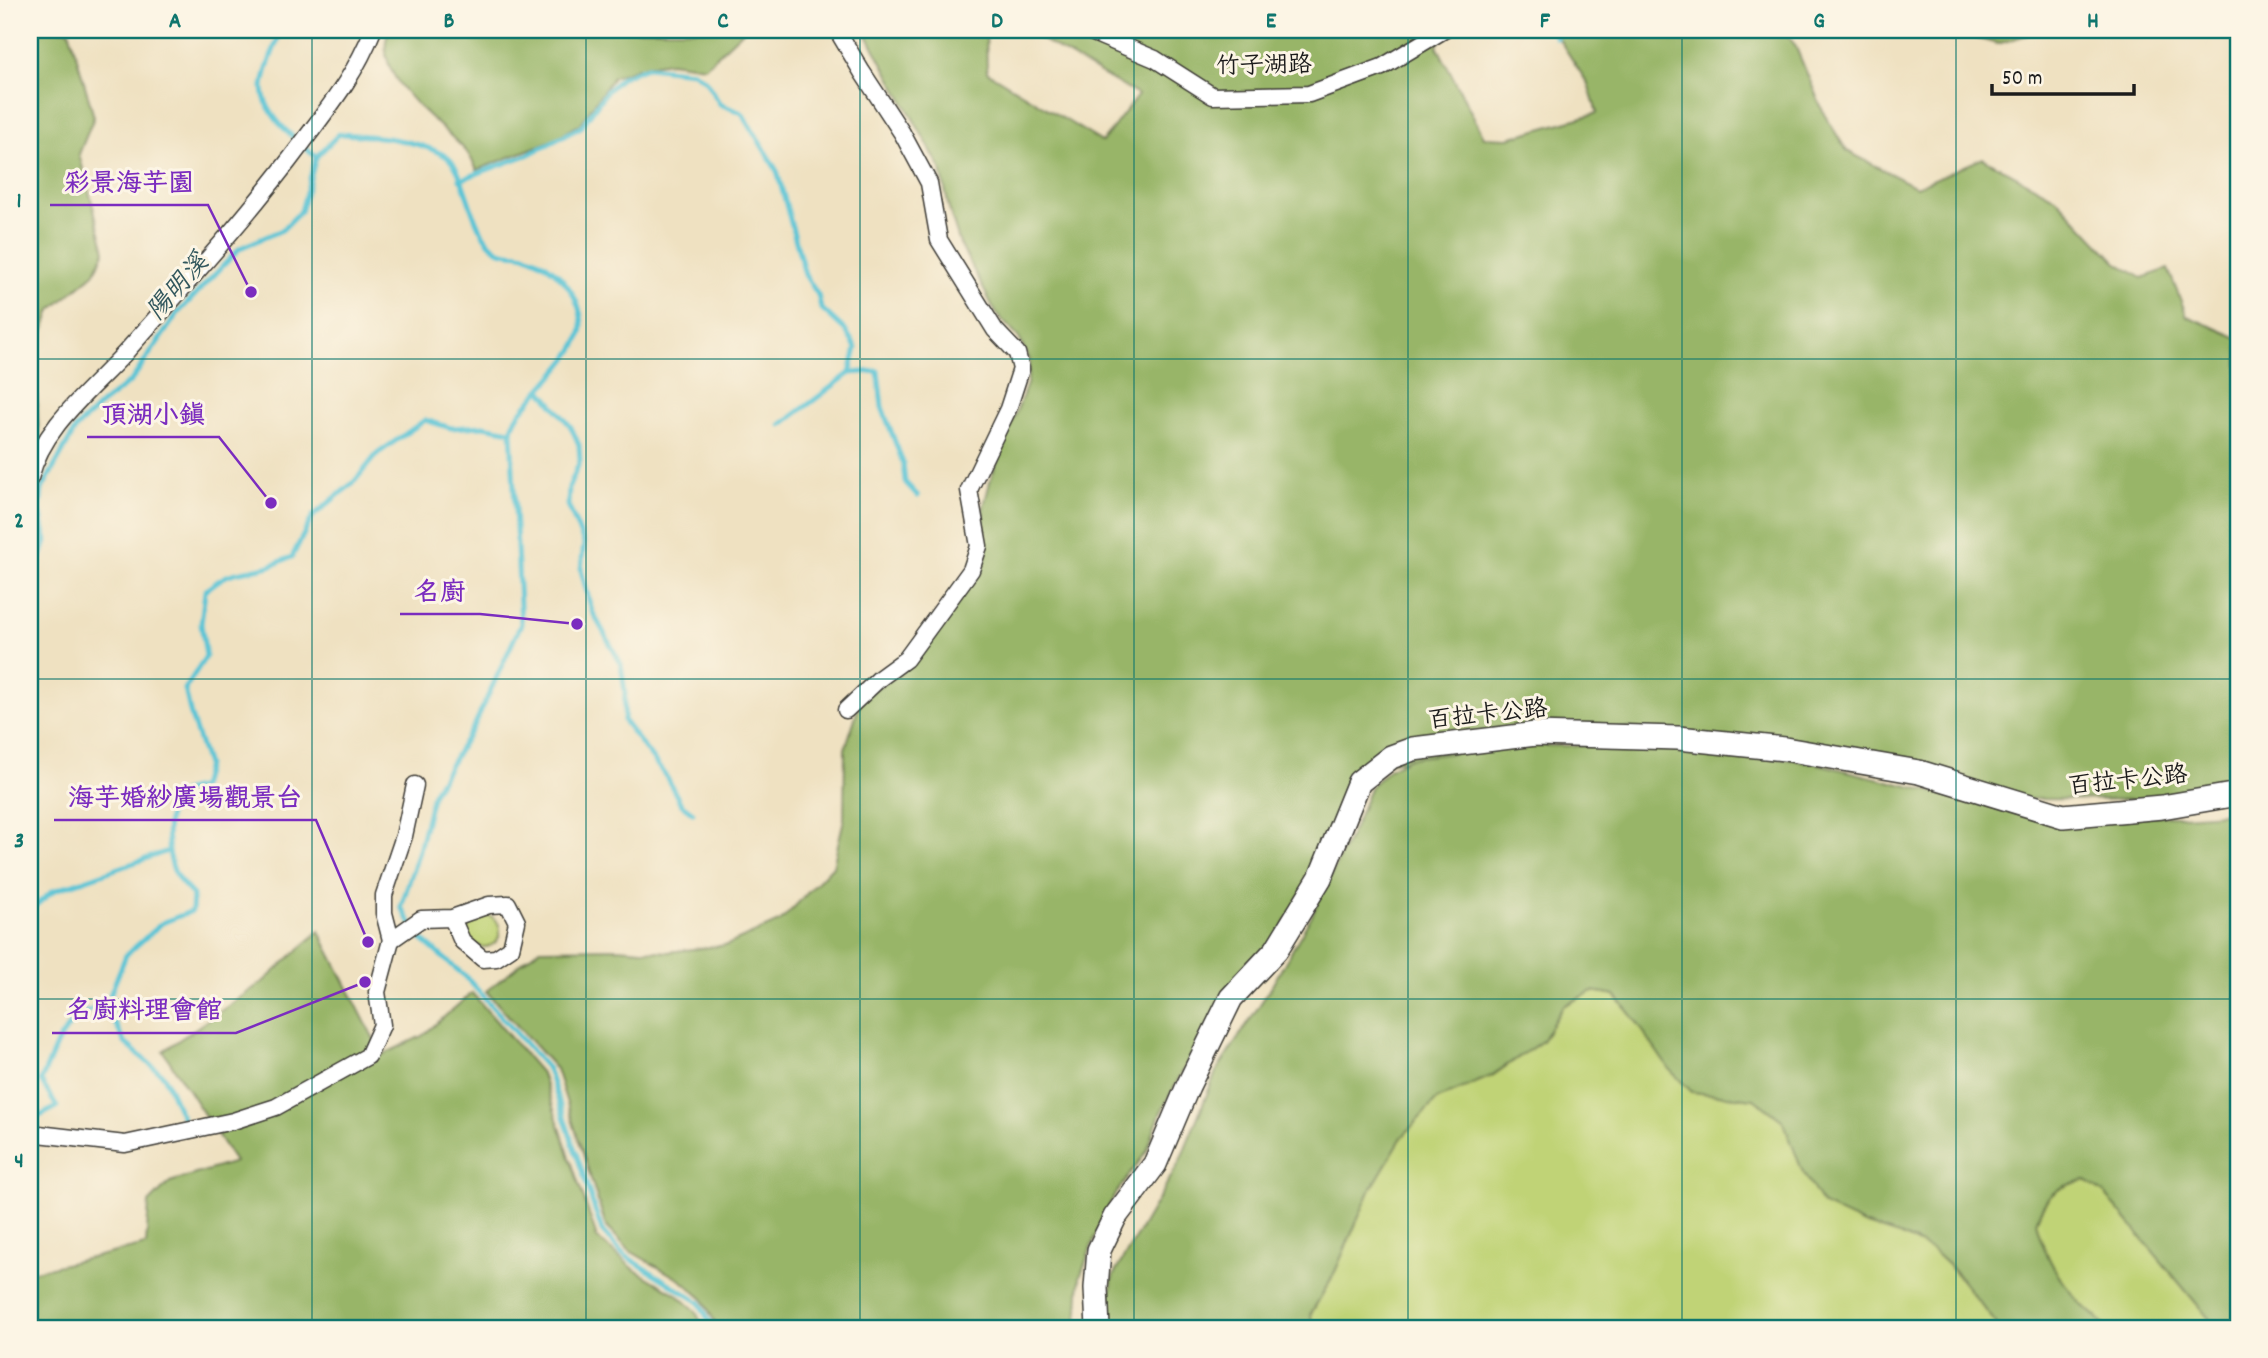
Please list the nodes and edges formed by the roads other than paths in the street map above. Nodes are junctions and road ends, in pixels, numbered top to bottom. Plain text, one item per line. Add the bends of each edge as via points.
1 (373, 30) edge
2 (837, 30) edge
3 (1086, 30) edge
4 (1444, 30) edge
5 (30, 478) edge
6 (846, 710) dead end
7 (415, 785) dead end
8 (2238, 794) edge
9 (452, 918) dead end
10 (396, 936) junction
11 (30, 1133) edge
12 (1098, 1328) edge

1 - 5 street via 350,79 297,151 255,205 51,432
2 - 6 street via 929,183 939,240 995,330 1017,353 1021,369 1008,410 969,490 979,546 971,570 906,659
3 - 4 street, 竹子湖路 via 1155,59 1213,96 1309,94 1382,67
7 - 10 street via 384,894 384,913
8 - 12 main road, 百拉卡公路 via 2063,816 1919,772 1785,749 1678,737 1536,734 1413,749 1391,757 1359,782 1320,878 1276,950 1231,998 1155,1164 1115,1217 1099,1251
9 - 10 street via 421,919
10 - 11 street via 377,992 382,1025 369,1056 276,1107 125,1144

